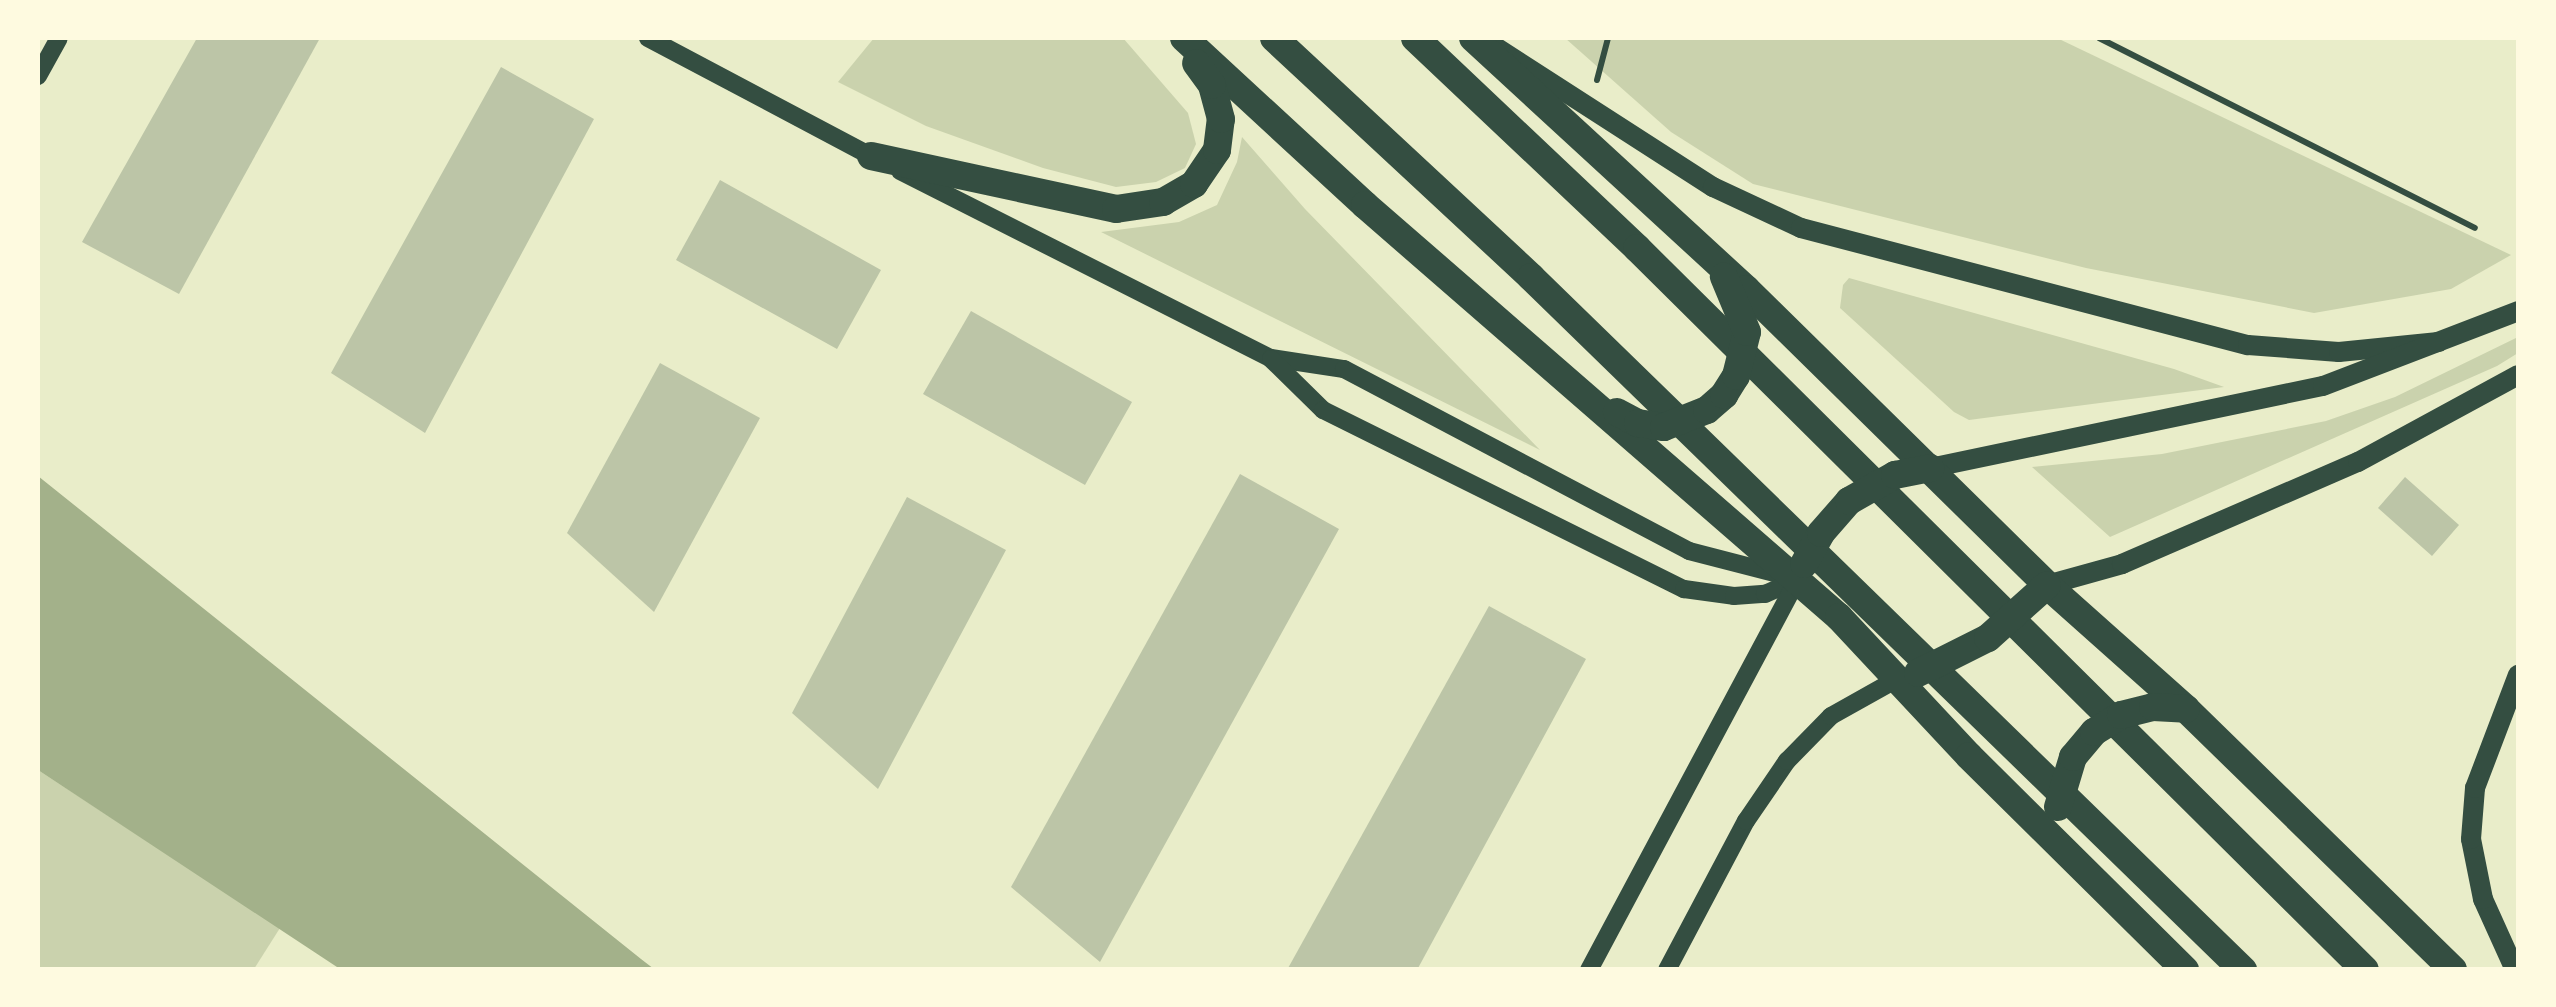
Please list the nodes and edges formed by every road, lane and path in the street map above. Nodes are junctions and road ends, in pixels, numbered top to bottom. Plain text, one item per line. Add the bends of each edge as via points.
1 (58, 38) edge
2 (648, 38) edge
3 (1180, 38) edge
4 (1274, 38) edge
5 (1415, 38) edge
6 (1476, 38) edge
7 (1608, 38) edge
8 (2098, 38) edge
9 (38, 76) edge
10 (1590, 106) junction
11 (871, 156) junction
12 (2475, 228) dead end
13 (1706, 253) junction
14 (2518, 311) edge
15 (2439, 342) junction
16 (1271, 358) junction
17 (2518, 375) edge
18 (1589, 398) junction
19 (1930, 468) junction
20 (1797, 580) junction
21 (2048, 585) junction
22 (2518, 675) edge
23 (1897, 679) junction
24 (2186, 709) junction
25 (2066, 852) junction
26 (1589, 970) edge
27 (1667, 970) edge
28 (2185, 970) edge
29 (2243, 970) edge
30 (2365, 970) edge
31 (2454, 970) edge
32 (2515, 970) edge

1 - 9 street
2 - 11 street
3 - 11 highway via 1212,85 1220,119 1217,150 1194,184 1163,202 1116,208
3 - 18 highway
4 - 29 highway via 1531,276
5 - 30 highway via 1637,248
6 - 10 main road
6 - 13 highway
7 - 10 path
8 - 12 path
10 - 15 main road via 1713,187 1800,228 1860,246 2248,345 2339,352
11 - 16 street
13 - 18 highway via 1731,287 1747,332 1724,395 1707,410 1664,427 1638,423
13 - 19 highway
14 - 15 main road
15 - 19 main road via 2324,386
16 - 20 street via 1344,370 1689,550
16 - 20 street via 1323,410 1684,589 1764,594
17 - 21 main road via 2358,462 2122,564
18 - 20 highway
19 - 20 highway via 1879,482 1849,501 1821,533
19 - 21 highway
20 - 23 highway
20 - 26 street
21 - 23 highway via 1988,638
21 - 24 highway
22 - 32 main road via 2474,788 2470,839 2483,900
23 - 25 highway
23 - 27 street via 1831,716 1786,761 1746,821
24 - 25 highway via 2153,707 2121,715 2073,757 2058,820
24 - 31 highway
25 - 28 highway

